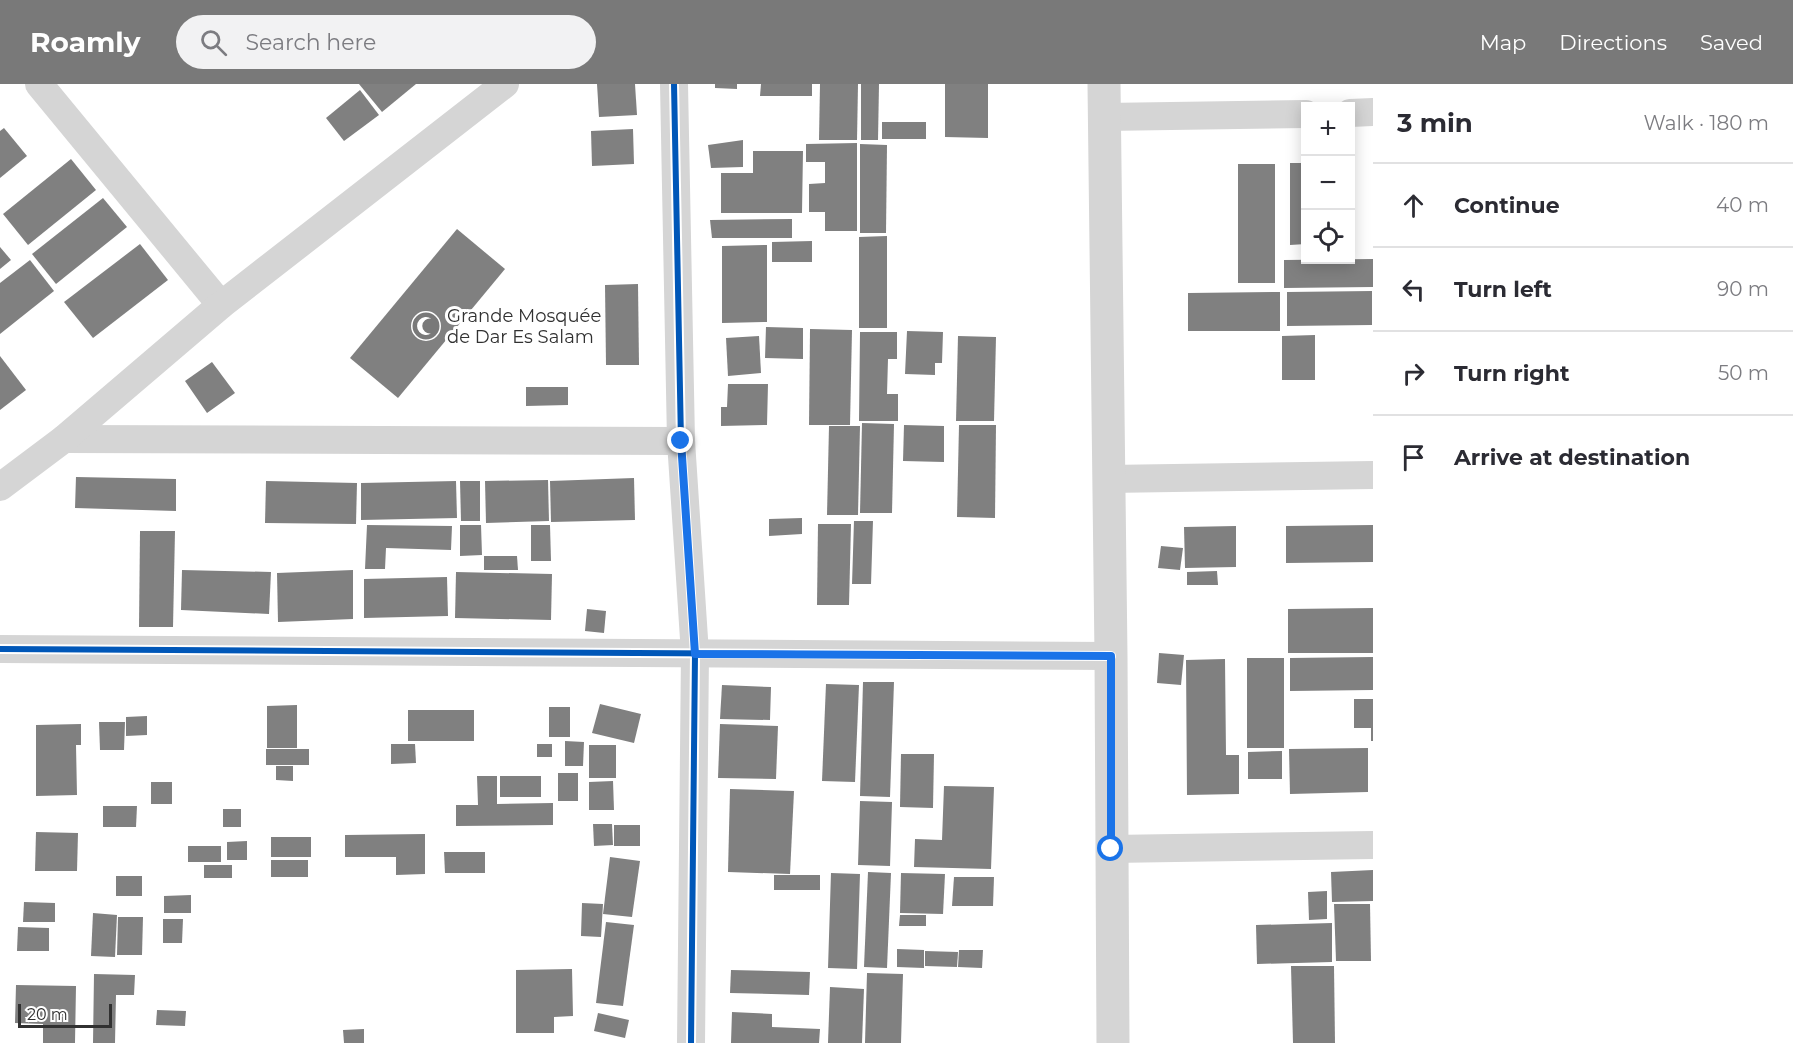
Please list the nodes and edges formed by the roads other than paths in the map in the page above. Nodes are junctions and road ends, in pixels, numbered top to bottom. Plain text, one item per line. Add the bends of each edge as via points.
1 (39, 84) edge
2 (505, 84) edge
3 (674, 84) edge
4 (1104, 84) edge
5 (1373, 112) edge
6 (1355, 113) edge
7 (1301, 114) edge
8 (1104, 117) junction
9 (220, 305) junction
10 (64, 439) junction
11 (681, 441) junction
12 (1373, 475) edge
13 (1108, 479) junction
14 (0, 487) edge
15 (0, 649) edge
16 (695, 654) junction
17 (1111, 656) junction
18 (1373, 845) edge
19 (1111, 849) junction
20 (691, 1043) edge
21 (1113, 1043) edge

1 - 9 street
2 - 9 street
3 - 11 street
4 - 8 street
5 - 6 street
7 - 8 street
8 - 13 street
9 - 10 street
10 - 11 street
10 - 14 street
11 - 16 street
12 - 13 street
13 - 17 street
15 - 16 street
16 - 17 street
16 - 20 street
17 - 19 street
18 - 19 street
19 - 21 street

